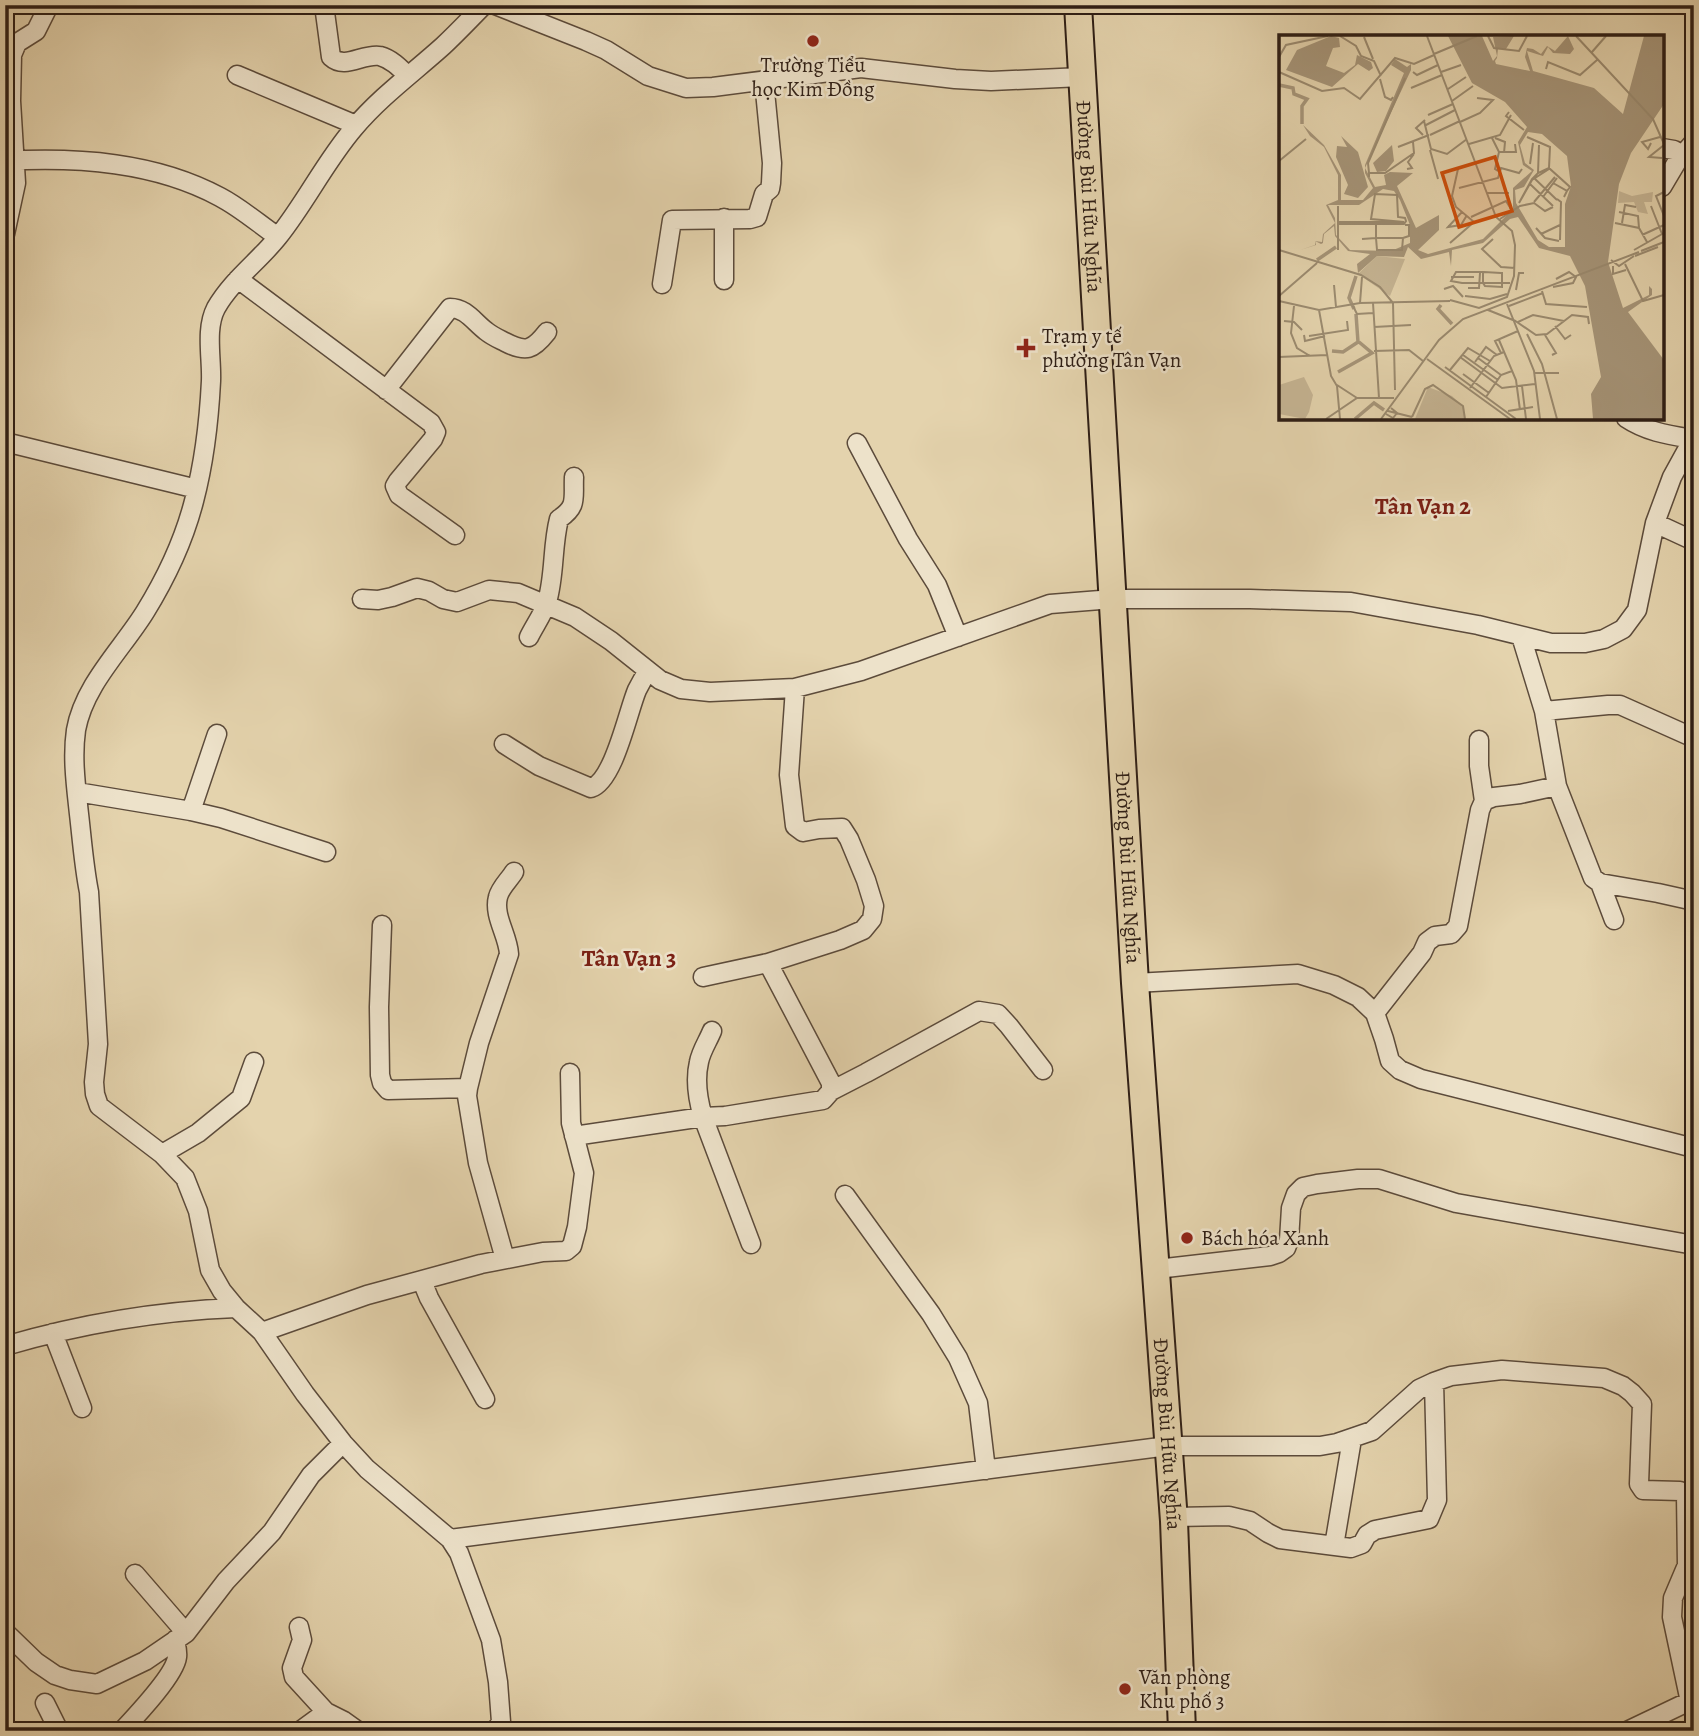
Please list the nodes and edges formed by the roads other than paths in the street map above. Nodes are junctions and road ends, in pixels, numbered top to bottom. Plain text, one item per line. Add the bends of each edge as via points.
1 (49, 5) edge
2 (324, 5) edge
3 (484, 5) edge
4 (495, 5) edge
5 (1078, 5) edge
6 (237, 75) dead end
7 (407, 75) junction
8 (1082, 77) junction
9 (764, 81) junction
10 (356, 125) junction
11 (1664, 148) edge
12 (1688, 148) edge
13 (11, 160) edge
14 (1664, 184) edge
15 (724, 218) junction
16 (5, 234) edge
17 (278, 237) junction
18 (238, 279) junction
19 (724, 280) dead end
20 (662, 284) dead end
21 (547, 332) dead end
22 (386, 390) junction
23 (1629, 420) edge
24 (1693, 438) edge
25 (5, 442) edge
26 (858, 443) dead end
27 (573, 477) dead end
28 (197, 489) junction
29 (1655, 523) junction
30 (455, 535) dead end
31 (1694, 541) edge
32 (362, 599) dead end
33 (1113, 599) junction
34 (546, 604) junction
35 (1521, 636) junction
36 (529, 637) dead end
37 (958, 638) junction
38 (648, 671) junction
39 (795, 688) junction
40 (1544, 711) junction
41 (217, 733) dead end
42 (1694, 738) edge
43 (1479, 740) dead end
44 (504, 744) dead end
45 (1557, 786) junction
46 (77, 792) junction
47 (1484, 800) junction
48 (191, 811) junction
49 (326, 852) dead end
50 (514, 872) dead end
51 (1600, 883) junction
52 (1694, 901) edge
53 (1614, 920) dead end
54 (382, 925) dead end
55 (768, 963) junction
56 (703, 977) dead end
57 (1135, 983) junction
58 (1375, 1013) junction
59 (712, 1031) dead end
60 (254, 1062) dead end
61 (1043, 1070) dead end
62 (570, 1073) dead end
63 (468, 1088) junction
64 (831, 1091) junction
65 (703, 1117) junction
66 (574, 1136) junction
67 (1694, 1148) edge
68 (162, 1154) junction
69 (845, 1195) dead end
70 (751, 1244) dead end
71 (1694, 1245) edge
72 (505, 1259) junction
73 (1157, 1269) junction
74 (422, 1280) junction
75 (236, 1308) junction
76 (262, 1332) junction
77 (53, 1333) junction
78 (5, 1346) edge
79 (1434, 1382) junction
80 (485, 1399) dead end
81 (82, 1408) dead end
82 (1352, 1438) junction
83 (343, 1443) junction
84 (1168, 1446) junction
85 (986, 1470) junction
86 (1174, 1517) junction
87 (450, 1539) junction
88 (1334, 1546) junction
89 (135, 1574) dead end
90 (299, 1627) dead end
91 (5, 1632) edge
92 (180, 1636) junction
93 (1692, 1700) edge
94 (45, 1703) dead end
95 (326, 1712) junction
96 (138, 1724) edge
97 (59, 1731) edge
98 (122, 1731) edge
99 (300, 1731) edge
100 (358, 1731) edge
101 (495, 1731) edge
102 (1182, 1731) edge
103 (1627, 1731) edge

1 - 13 street via 36,31 17,43 12,55
2 - 7 street via 331,58 340,63 381,57
3 - 7 street
4 - 9 street via 606,50 648,76 686,88
5 - 8 main road, Đường Bùi Hữu Nghĩa
6 - 10 street
7 - 10 street
8 - 9 street via 991,81 860,68
8 - 33 main road, Đường Bùi Hữu Nghĩa
9 - 15 street via 770,188 757,217
10 - 17 street
11 - 12 street
12 - 14 street
13 - 16 street via 16,183
13 - 17 street via 70,160 141,168 220,197
15 - 19 street
15 - 20 street via 672,220
17 - 18 street
18 - 22 street
18 - 28 street via 214,311 205,445
21 - 22 street via 529,349 519,349 488,333 458,308 450,308
22 - 30 street via 431,422 436,432 398,481 399,495
23 - 24 street via 1655,432
24 - 29 street
25 - 28 street
26 - 37 street via 937,585
27 - 34 street via 573,505 556,529
28 - 46 street via 168,571 82,709 74,759
29 - 31 street
29 - 35 street via 1637,610 1623,629 1585,643 1551,643
32 - 34 street via 378,600 417,588 457,601 489,590 518,593
33 - 35 street via 1351,601
33 - 37 street via 1050,604
33 - 57 main road, Đường Bùi Hữu Nghĩa
34 - 36 street
34 - 38 street via 575,617
35 - 40 street
37 - 39 street
38 - 39 street via 681,689
38 - 44 street via 611,765 596,786 591,788 539,766
39 - 55 street via 789,775 795,826 803,832 842,828 874,906 872,919 863,930
40 - 42 street via 1620,705
40 - 45 street
41 - 48 street
43 - 47 street
45 - 47 street
45 - 51 street via 1593,878
46 - 48 street
46 - 68 street via 90,906 98,1044 95,1094 99,1106
47 - 58 street via 1458,926 1451,934 1427,942
48 - 49 street
50 - 63 street via 498,895 497,906 509,954
51 - 52 street
51 - 53 street
54 - 63 street via 382,1083 388,1090
55 - 56 street
55 - 64 street via 831,1083
57 - 58 street via 1298,974 1358,997
57 - 73 main road, Đường Bùi Hữu Nghĩa
58 - 67 street via 1390,1061 1421,1079
59 - 65 street via 697,1076
60 - 68 street via 241,1098 198,1133
61 - 64 street via 998,1014 979,1011
62 - 66 street
63 - 72 street via 478,1163
64 - 65 street via 823,1100
65 - 66 street
65 - 70 street
66 - 72 street via 584,1173 572,1246 566,1251
68 - 75 street via 185,1178 198,1211 210,1270
69 - 85 street via 958,1358 978,1403
71 - 73 street via 1456,1202 1379,1179 1358,1179 1317,1184 1296,1194 1289,1240 1279,1253
72 - 74 street
73 - 84 main road, Đường Bùi Hữu Nghĩa
74 - 76 street
74 - 80 street
75 - 76 street
75 - 77 street via 191,1310
76 - 83 street
77 - 78 street
77 - 81 street
79 - 82 street via 1419,1389 1372,1431
79 - 88 street via 1437,1500 1429,1520 1376,1530 1351,1548
79 - 93 street via 1502,1370 1604,1378 1623,1386 1642,1404 1640,1487 1686,1495 1687,1565 1673,1598 1672,1617
82 - 84 street via 1320,1446
82 - 88 street
83 - 87 street
83 - 92 street via 311,1475 272,1532
84 - 85 street
84 - 86 main road, Đường Bùi Hữu Nghĩa
85 - 87 street
86 - 88 street via 1229,1516 1250,1521 1280,1539
86 - 102 main road, Đường Bùi Hữu Nghĩa
87 - 101 street via 491,1640 500,1722
89 - 92 street
90 - 95 street via 302,1640 292,1668 294,1677
91 - 92 street via 55,1675 97,1684 145,1661
92 - 96 street via 174,1665
93 - 103 street
94 - 97 street
95 - 99 street
95 - 100 street
96 - 98 street

